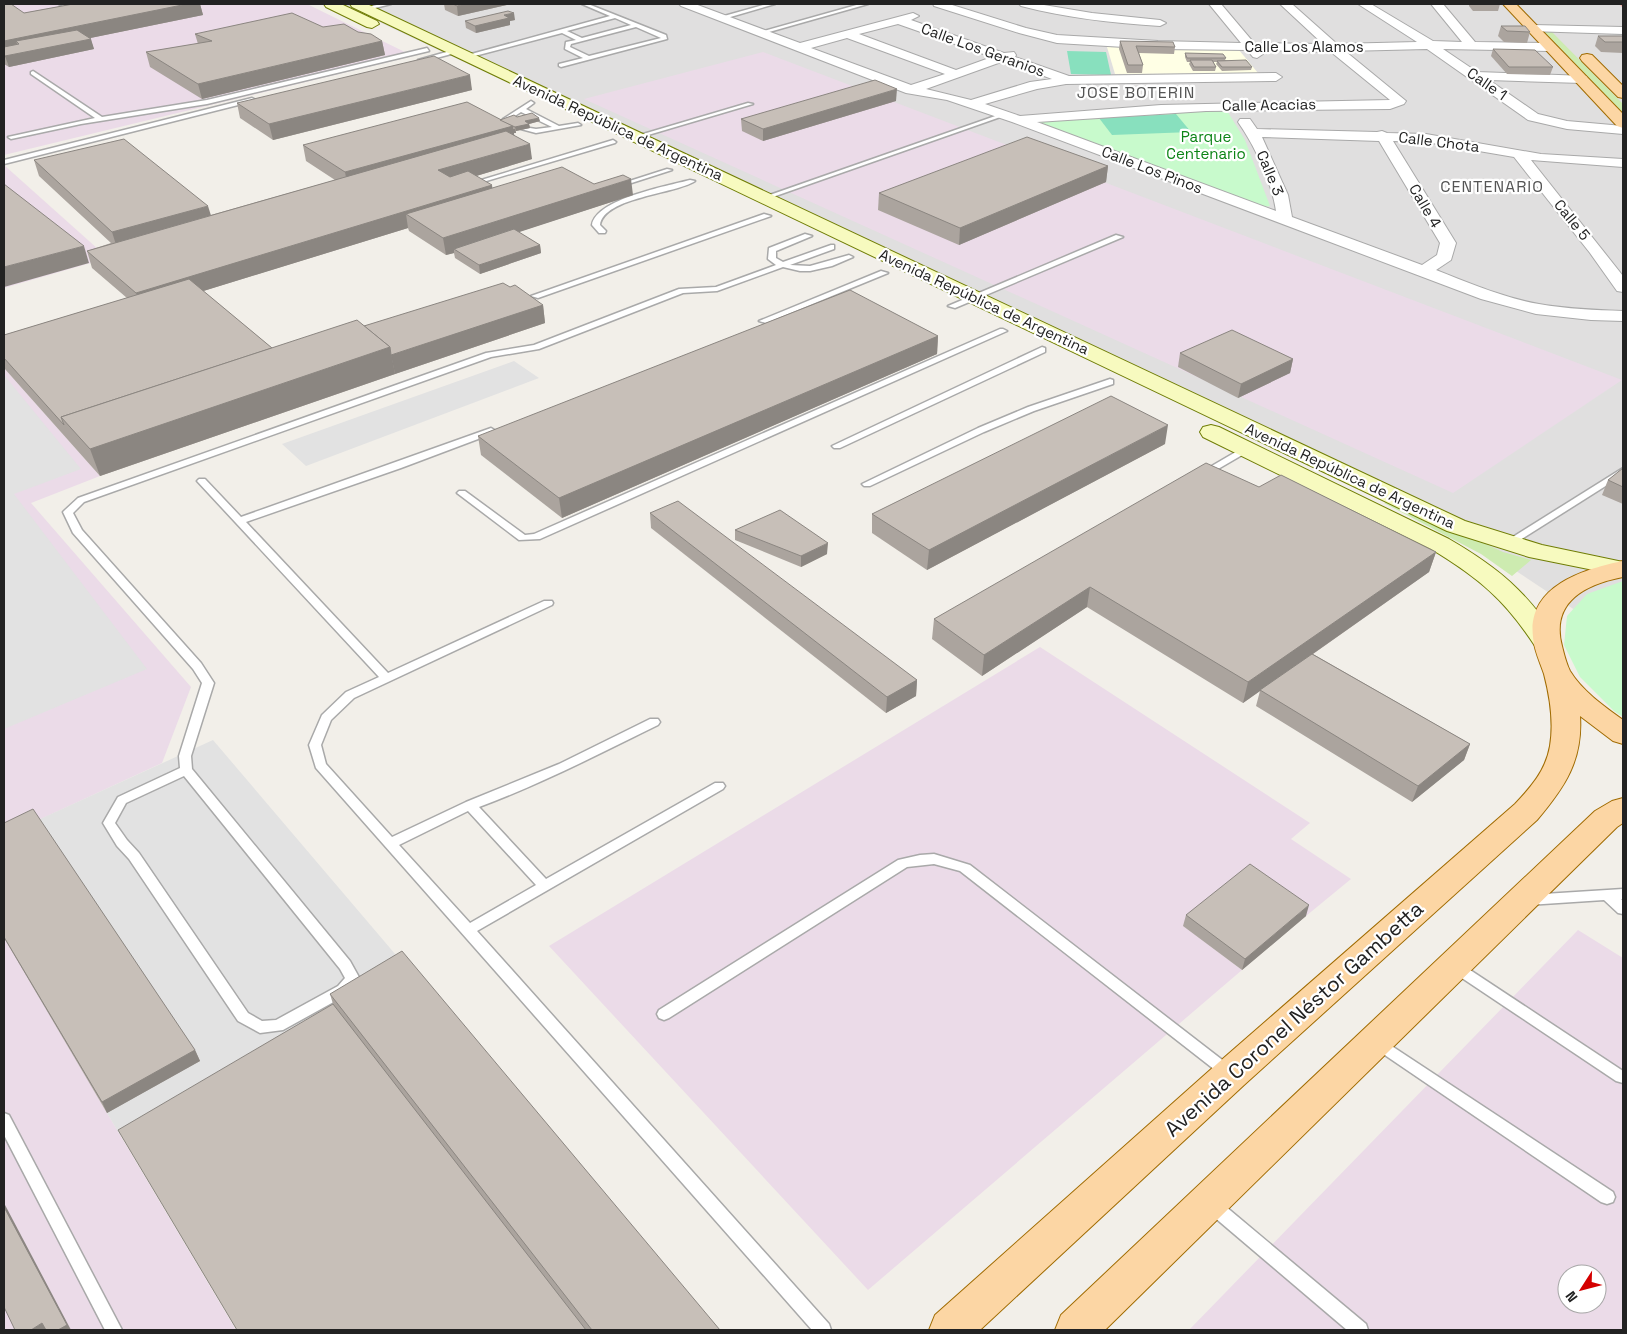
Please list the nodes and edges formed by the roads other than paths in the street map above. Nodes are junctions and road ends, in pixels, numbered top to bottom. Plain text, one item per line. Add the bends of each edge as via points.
1 (62, 4) edge
2 (106, 4) edge
3 (388, 4) edge
4 (584, 4) edge
5 (685, 4) edge
6 (772, 4) edge
7 (865, 4) edge
8 (1025, 4) edge
9 (1215, 4) edge
10 (1286, 4) edge
11 (1364, 4) edge
12 (1437, 4) edge
13 (1509, 4) edge
14 (947, 5) edge
15 (351, 6) edge
16 (1150, 10) dead end
17 (614, 17) junction
18 (1546, 17) dead end
19 (720, 18) junction
20 (899, 20) junction
21 (1160, 23) junction
22 (637, 25) junction
23 (562, 30) junction
24 (1533, 30) junction
25 (1560, 30) junction
26 (1623, 31) edge
27 (760, 32) junction
28 (847, 34) junction
29 (1057, 39) junction
30 (581, 40) junction
31 (1038, 45) dead end
32 (1178, 45) junction
33 (1430, 45) junction
34 (1470, 45) junction
35 (1250, 46) junction
36 (800, 47) junction
37 (1550, 47) junction
38 (1334, 48) junction
39 (1019, 52) dead end
40 (462, 54) junction
41 (426, 56) junction
42 (589, 58) junction
43 (1005, 58) junction
44 (561, 65) dead end
45 (33, 73) dead end
46 (957, 74) junction
47 (1476, 76) junction
48 (1582, 79) junction
49 (1066, 80) junction
50 (1282, 84) junction
51 (911, 90) junction
52 (1623, 94) edge
53 (261, 98) edge
54 (750, 104) dead end
55 (971, 104) junction
56 (1301, 104) junction
57 (1233, 105) junction
58 (526, 106) junction
59 (1003, 115) junction
60 (100, 119) junction
61 (1017, 119) junction
62 (509, 121) edge
63 (1623, 122) edge
64 (569, 127) junction
65 (524, 129) edge
66 (1623, 130) edge
67 (1253, 133) junction
68 (1382, 135) junction
69 (11, 137) dead end
70 (636, 137) junction
71 (613, 142) junction
72 (1519, 155) junction
73 (4, 162) edge
74 (1623, 163) edge
75 (669, 170) junction
76 (692, 181) junction
77 (471, 184) edge
78 (605, 190) dead end
79 (766, 207) junction
80 (1285, 219) junction
81 (602, 231) dead end
82 (808, 236) junction
83 (1119, 237) dead end
84 (831, 247) junction
85 (849, 256) junction
86 (782, 266) junction
87 (1424, 271) junction
88 (884, 273) junction
89 (1623, 287) edge
90 (535, 296) dead end
91 (973, 297) junction
92 (952, 306) junction
93 (1623, 316) edge
94 (763, 321) dead end
95 (1003, 331) junction
96 (1043, 340) junction
97 (1118, 386) joint
98 (1214, 412) junction
99 (497, 429) edge
100 (837, 446) dead end
101 (1246, 448) junction
102 (1623, 470) edge
103 (202, 481) dead end
104 (1191, 481) edge
105 (868, 484) dead end
106 (1372, 487) junction
107 (462, 493) dead end
108 (1352, 500) junction
109 (240, 521) junction
110 (1505, 545) junction
111 (1622, 569) edge
112 (548, 603) dead end
113 (1545, 640) junction
114 (1558, 672) junction
115 (387, 679) junction
116 (654, 722) dead end
117 (1623, 734) edge
118 (186, 770) junction
119 (718, 786) dead end
120 (470, 805) junction
121 (1623, 809) edge
122 (390, 844) junction
123 (545, 886) junction
124 (1623, 894) edge
125 (1606, 895) junction
126 (1518, 901) junction
127 (1623, 909) edge
128 (468, 930) junction
129 (1453, 965) junction
130 (664, 1014) dead end
131 (1375, 1040) junction
132 (1231, 1074) junction
133 (1621, 1077) dead end
134 (4, 1120) edge
135 (1607, 1197) dead end
136 (1208, 1202) junction
137 (114, 1330) edge
138 (823, 1330) edge
139 (950, 1330) edge
140 (1076, 1330) edge
141 (1360, 1330) edge

1 - 2 lane via 74,8
3 - 15 lane
4 - 17 lane
5 - 19 street, Calle Los Pinos
6 - 19 lane
7 - 27 lane
8 - 21 street via 1084,17
9 - 35 street
10 - 38 street
11 - 33 street, Calle 1
12 - 34 street
13 - 24 main road
14 - 20 street
14 - 29 street
15 - 40 main road, Avenida República de Argentina
15 - 41 main road, Avenida República de Argentina
16 - 21 street
17 - 22 lane
17 - 23 lane
18 - 25 main road
19 - 27 street, Calle Los Pinos
20 - 28 street
20 - 43 street, Calle Los Geranios
21 - 32 street
22 - 30 lane
22 - 42 lane via 664,36 664,39
23 - 30 lane
23 - 40 lane
24 - 25 street
24 - 37 main road
25 - 26 street
25 - 52 main road
27 - 36 street, Calle Los Pinos
28 - 36 street
28 - 46 street
29 - 31 street
29 - 32 street, Calle Los Alamos
30 - 42 lane via 568,43 567,48
32 - 35 street, Calle Los Alamos
33 - 34 street, Calle Los Alamos
33 - 38 street, Calle Los Alamos
33 - 47 street, Calle 1
34 - 37 street, Calle Los Alamos
35 - 38 street, Calle Los Alamos
35 - 50 street
36 - 51 street, Calle Los Pinos
37 - 48 main road
38 - 56 street, Calle Acacias via 1400,101 1390,105
39 - 43 street
40 - 41 lane
40 - 70 main road, Avenida República de Argentina
41 - 58 main road, Avenida República de Argentina
41 - 60 lane via 207,102
42 - 44 lane
43 - 46 street
43 - 49 street, Calle Los Geranios
45 - 60 lane
46 - 51 street
47 - 48 street
47 - 66 street, Calle 1 via 1533,117 1567,125
48 - 63 main road
49 - 50 street
49 - 55 street via 1035,85
50 - 56 street
51 - 55 street, Calle Los Pinos
53 - 73 lane
54 - 70 lane
55 - 59 street, Calle Los Pinos
56 - 57 street, Calle Acacias
57 - 61 street, Calle Acacias via 1119,109
57 - 67 street, Calle 3
58 - 62 lane via 508,117
58 - 64 main road, Avenida República de Argentina
59 - 61 street, Calle Los Pinos
59 - 79 lane
60 - 69 lane
61 - 80 street, Calle Los Pinos
64 - 65 lane via 536,131
64 - 71 main road, Avenida República de Argentina
67 - 68 street, Calle Chota
67 - 80 street, Calle 3 via 1281,196
68 - 72 street, Calle Chota via 1449,141
68 - 87 street, Calle 4 via 1448,244 1446,257
70 - 79 main road, Avenida República de Argentina
71 - 75 main road, Avenida República de Argentina
71 - 77 lane
72 - 74 street, Calle Chota
72 - 89 street, Calle 5
75 - 76 main road, Avenida República de Argentina
75 - 78 lane
76 - 79 main road, Avenida República de Argentina
76 - 81 lane via 603,212 596,220
79 - 82 main road, Avenida República de Argentina
79 - 90 lane
79 - 91 main road, Avenida República de Argentina
80 - 87 street, Calle Los Pinos
82 - 84 main road, Avenida República de Argentina
82 - 86 lane via 772,250 772,258
83 - 91 lane
84 - 85 main road, Avenida República de Argentina
84 - 86 lane
85 - 86 lane via 809,269
85 - 88 main road, Avenida República de Argentina
86 - 118 lane via 717,289 682,291 536,347 489,355 81,500 68,512 77,531 197,666 208,683 185,756
87 - 93 street, Calle Los Pinos via 1536,309
88 - 92 main road, Avenida República de Argentina
88 - 94 lane
91 - 92 lane
91 - 96 main road, Avenida República de Argentina
92 - 95 main road, Avenida República de Argentina
95 - 96 main road, Avenida República de Argentina via 1023,340
95 - 107 lane via 536,538 524,538
96 - 97 main road, Avenida República de Argentina via 1076,366
96 - 98 main road, Avenida República de Argentina
96 - 100 lane
97 - 105 lane via 1032,408
98 - 101 main road, Avenida República de Argentina via 1194,423
98 - 106 main road, Avenida República de Argentina
99 - 109 lane
101 - 104 lane
101 - 108 main road, Avenida República de Argentina
102 - 110 lane
103 - 109 lane
106 - 108 main road
106 - 110 main road, Avenida República de Argentina
108 - 113 main road, Avenida República de Argentina via 1473,564 1520,605
109 - 115 lane
110 - 111 main road, Avenida República de Argentina
111 - 113 main road via 1591,577 1568,589 1554,603 1545,620
112 - 115 lane
113 - 114 main road
114 - 117 main road via 1578,698
114 - 132 main road, Avenida Coronel Néstor Gambetta via 1568,732 1561,761 1544,793
115 - 122 lane via 350,695 326,718 315,745 320,765
116 - 120 lane via 590,754
118 - 118 lane via 122,800 110,824 243,1017 260,1027 278,1026 344,990 353,979
119 - 123 lane
120 - 122 lane
120 - 123 lane
121 - 126 main road via 1606,819
122 - 128 lane
123 - 128 lane
124 - 125 lane
125 - 126 lane
125 - 127 lane
126 - 129 main road
128 - 138 lane
129 - 131 main road
129 - 133 lane
130 - 132 lane via 903,863 930,858 965,868
131 - 135 lane
131 - 136 main road
132 - 139 main road, Avenida Coronel Néstor Gambetta
134 - 137 lane
136 - 140 main road
136 - 141 lane

